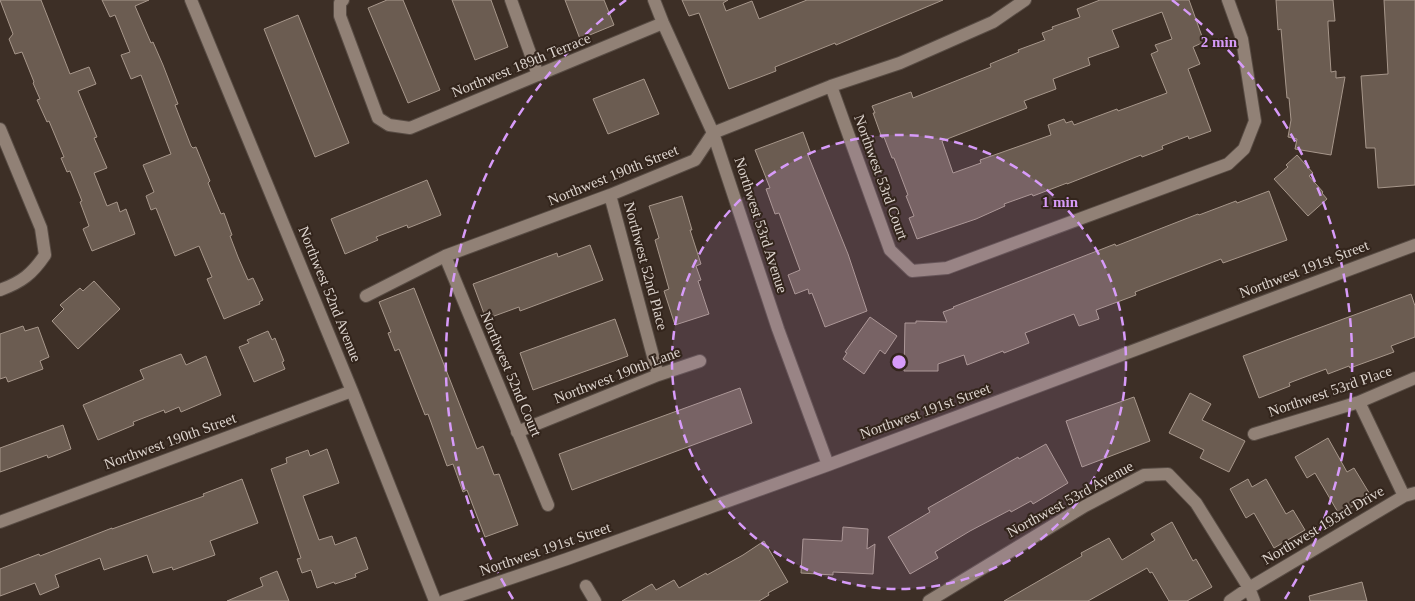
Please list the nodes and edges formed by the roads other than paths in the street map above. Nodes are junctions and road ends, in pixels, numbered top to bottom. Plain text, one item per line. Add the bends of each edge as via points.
1 (192, 0) edge
2 (511, 0) edge
3 (654, 0) edge
4 (1025, 0) edge
5 (1228, 0) edge
6 (341, 2) edge
7 (663, 23) junction
8 (538, 75) junction
9 (831, 86) junction
10 (0, 130) edge
11 (713, 133) junction
12 (610, 194) junction
13 (1415, 245) edge
14 (445, 256) junction
15 (0, 290) edge
16 (366, 296) dead end
17 (700, 361) dead end
18 (658, 375) junction
19 (1415, 378) edge
20 (352, 391) junction
21 (1358, 402) junction
22 (518, 432) junction
23 (1254, 434) dead end
24 (828, 465) junction
25 (1410, 494) edge
26 (548, 505) dead end
27 (0, 522) edge
28 (586, 586) dead end
29 (1249, 588) junction
30 (434, 601) edge
31 (444, 601) edge
32 (595, 601) edge
33 (929, 601) edge
34 (1230, 601) edge
35 (1254, 601) edge

1 - 20 street, Northwest 52nd Avenue
2 - 8 street
3 - 7 street, Northwest 53rd Avenue
4 - 9 street via 993,22 900,63
5 - 9 street, Northwest 53rd Court via 1242,39 1255,121 1244,149 1228,164 947,268 912,271 890,250
6 - 8 street, Northwest 189th Terrace via 340,16 378,118 389,125 410,128
7 - 8 street, Northwest 189th Terrace
7 - 11 street, Northwest 53rd Avenue
9 - 11 street
10 - 15 street via 41,228 46,255 34,271 17,284
11 - 12 street, Northwest 190th Street via 695,160
11 - 24 street, Northwest 53rd Avenue via 778,329
12 - 14 street, Northwest 190th Street
12 - 18 street, Northwest 52nd Place
13 - 24 street, Northwest 191st Street
14 - 16 street, Northwest 190th Street
14 - 22 street, Northwest 52nd Court
17 - 18 street, Northwest 190th Lane
18 - 22 street, Northwest 190th Lane
19 - 21 street, Northwest 53rd Place
20 - 27 street, Northwest 190th Street
20 - 30 street, Northwest 52nd Avenue
21 - 23 street, Northwest 53rd Place
21 - 25 street
22 - 26 street, Northwest 52nd Court
24 - 31 street, Northwest 191st Street
25 - 29 street, Northwest 193rd Drive
28 - 32 street
29 - 33 street, Northwest 53rd Avenue via 1196,503 1168,474 1144,475 1085,506
29 - 34 street
29 - 35 street

